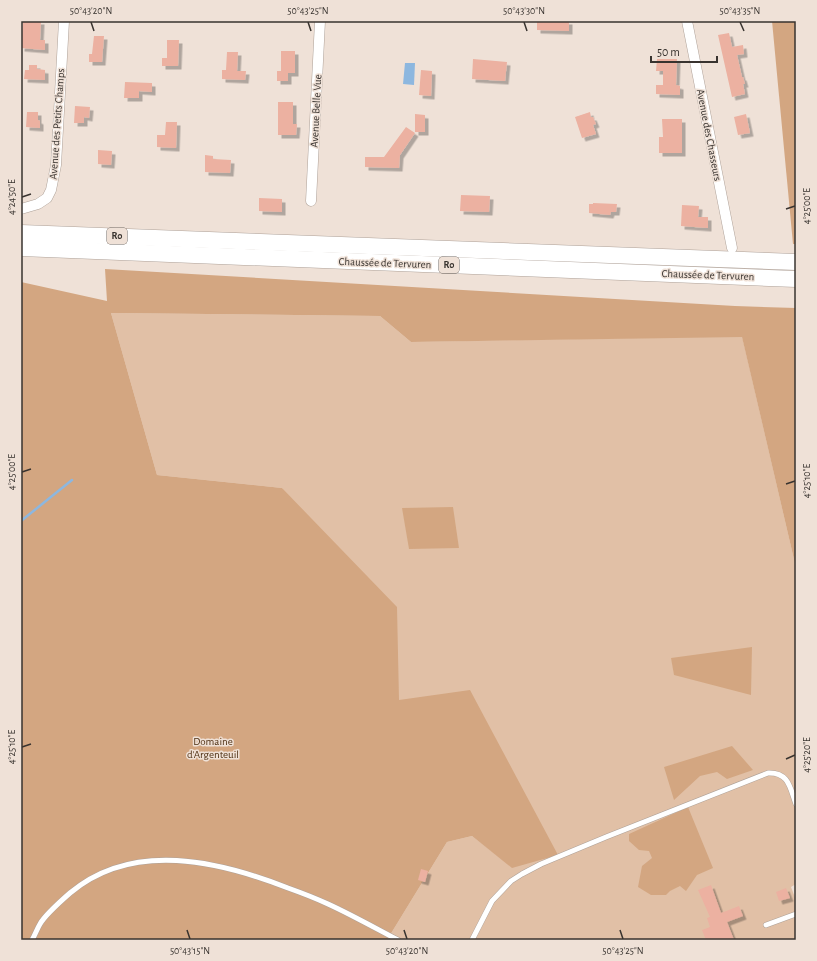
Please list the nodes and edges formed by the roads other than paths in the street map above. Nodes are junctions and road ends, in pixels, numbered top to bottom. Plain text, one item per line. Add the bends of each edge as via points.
1 (64, 21) edge
2 (320, 21) edge
3 (687, 21) edge
4 (311, 201) dead end
5 (21, 209) edge
6 (21, 222) edge
7 (21, 233) edge
8 (56, 234) junction
9 (21, 248) edge
10 (732, 248) dead end
11 (796, 262) edge
12 (796, 279) edge
13 (796, 804) edge
14 (796, 914) edge
15 (766, 925) dead end
16 (32, 940) edge
17 (398, 940) edge
18 (472, 940) edge

1 - 5 street, Avenue des Petits Champs via 56,165 51,190 38,204
2 - 4 street, Avenue Belle Vue
3 - 10 street, Avenue des Chasseurs
6 - 8 highway via 35,224
7 - 8 highway, R0
8 - 11 highway, Chaussée de Tervuren / R0
9 - 12 highway, Chaussée de Tervuren / R0
13 - 18 lane via 785,778 776,773 768,773 541,864 511,881 492,901
14 - 15 lane
16 - 17 lane via 40,923 60,901 81,884 115,868 133,863 170,859 203,862 256,876 328,904

